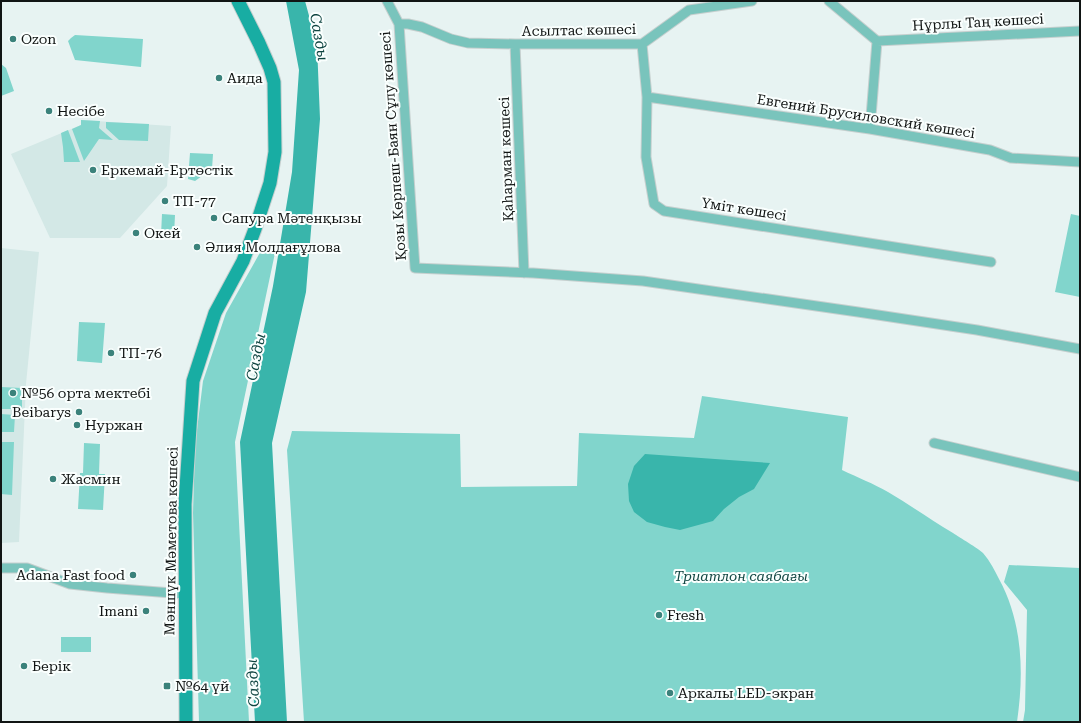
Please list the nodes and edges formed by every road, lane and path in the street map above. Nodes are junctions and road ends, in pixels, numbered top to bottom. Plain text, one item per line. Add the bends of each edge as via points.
1 (238, 1) edge
2 (387, 1) edge
3 (752, 1) edge
4 (829, 1) edge
5 (399, 24) junction
6 (1080, 31) edge
7 (877, 41) junction
8 (515, 44) junction
9 (642, 44) junction
10 (647, 97) junction
11 (870, 129) junction
12 (1080, 162) edge
13 (991, 262) dead end
14 (524, 273) junction
15 (1080, 349) edge
16 (934, 443) dead end
17 (1080, 477) edge
18 (1, 568) edge
19 (185, 594) junction
20 (186, 722) edge

1 - 19 street, Мәншүк Мәметова көшесі via 260,43 274,82 275,152 270,183 255,229 243,261 215,313 193,381 185,504
2 - 5 street, Қозы Көрпеш-Баян Сұлу көшесі
3 - 9 street, Асылтас көшесі via 689,10
4 - 7 street
5 - 8 street, Асылтас көшесі via 422,27 468,43
5 - 14 street, Қозы Көрпеш-Баян Сұлу көшесі via 415,268
6 - 7 street, Нұрлы Таң көшесі
7 - 11 street
8 - 9 street, Асылтас көшесі
8 - 14 street, Қаһарман көшесі
9 - 10 street, Үміт көшесі
10 - 11 street, Евгений Брусиловский көшесі
10 - 13 street, Үміт көшесі via 646,157 654,204 664,211
11 - 12 street, Евгений Брусиловский көшесі via 990,150 1011,158
14 - 15 street via 643,281 969,329
16 - 17 street
18 - 19 street via 27,568 70,584
19 - 20 street, Мәншүк Мәметова көшесі

